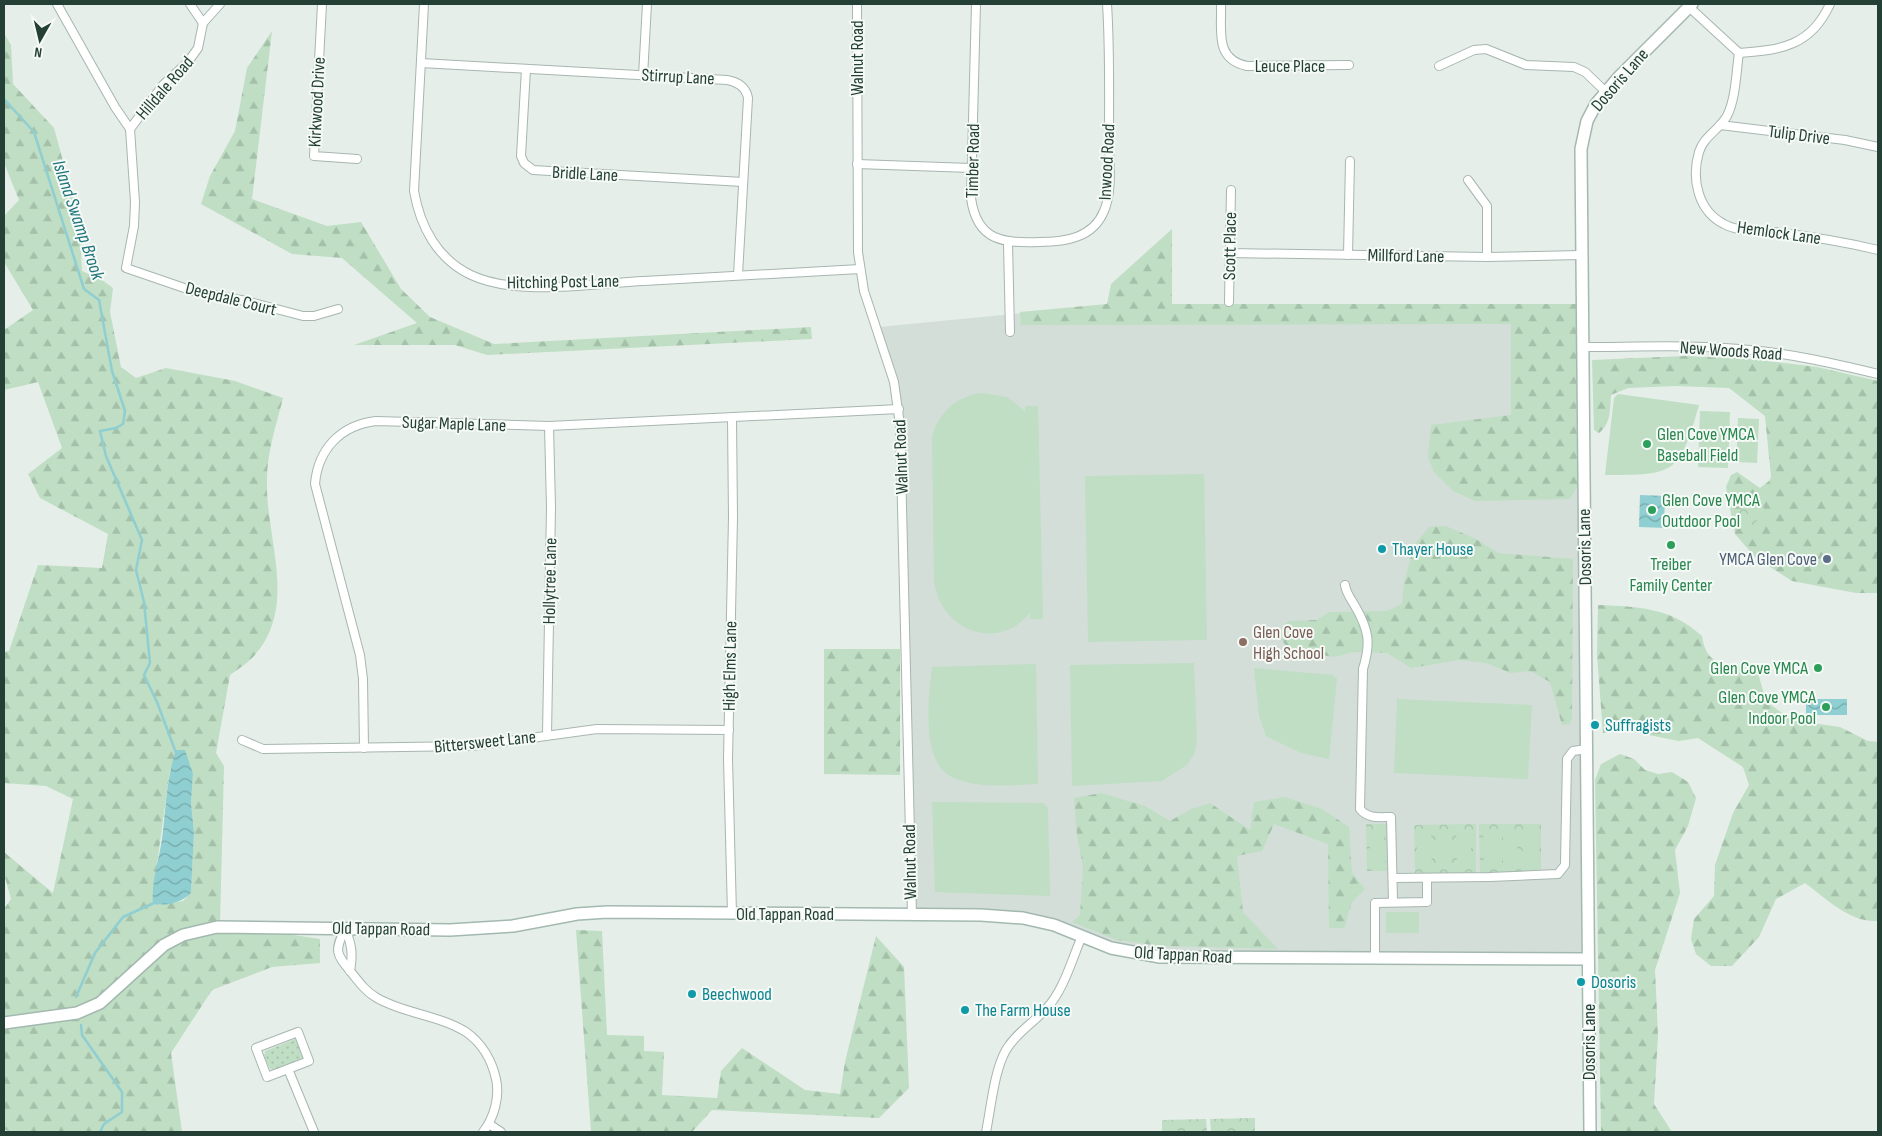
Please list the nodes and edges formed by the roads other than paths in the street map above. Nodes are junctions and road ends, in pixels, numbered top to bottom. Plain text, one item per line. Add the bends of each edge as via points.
1 (57, 4) edge
2 (190, 4) edge
3 (220, 4) edge
4 (322, 4) edge
5 (424, 4) edge
6 (647, 4) edge
7 (857, 4) edge
8 (976, 4) edge
9 (1107, 4) edge
10 (1221, 4) edge
11 (1830, 4) edge
12 (1690, 5) edge
13 (203, 23) junction
14 (1739, 53) junction
15 (421, 63) junction
16 (1349, 65) dead end
17 (1439, 66) dead end
18 (526, 70) junction
19 (643, 76) junction
20 (1606, 92) junction
21 (1720, 125) junction
22 (130, 129) junction
23 (1878, 147) edge
24 (357, 159) dead end
25 (1350, 161) dead end
26 (857, 164) junction
27 (971, 168) junction
28 (1468, 180) dead end
29 (743, 182) junction
30 (1231, 190) dead end
31 (1008, 243) junction
32 (1878, 250) edge
33 (1230, 253) junction
34 (1348, 255) junction
35 (1582, 255) junction
36 (1487, 257) junction
37 (126, 268) joint
38 (860, 269) junction
39 (738, 275) junction
40 (1229, 302) dead end
41 (338, 309) dead end
42 (1010, 332) dead end
43 (1582, 347) junction
44 (1878, 374) edge
45 (899, 409) junction
46 (732, 418) junction
47 (550, 426) junction
48 (1345, 585) dead end
49 (728, 730) junction
50 (546, 735) junction
51 (242, 740) dead end
52 (364, 748) junction
53 (1587, 749) junction
54 (1393, 878) junction
55 (1427, 878) junction
56 (1393, 902) junction
57 (732, 914) junction
58 (912, 915) junction
59 (345, 929) junction
60 (1082, 936) junction
61 (1375, 960) junction
62 (1588, 960) junction
63 (350, 971) junction
64 (4, 1023) edge
65 (288, 1069) junction
66 (490, 1124) junction
67 (314, 1132) edge
68 (483, 1132) edge
69 (501, 1132) edge
70 (986, 1132) edge
71 (1590, 1132) edge

1 - 22 street via 114,107
2 - 13 street
3 - 13 street
4 - 24 street, Kirkwood Drive via 314,156
5 - 15 street, Hitching Post Lane
6 - 19 street
7 - 26 street, Walnut Road
8 - 27 street, Timber Road
9 - 31 street, Inwood Road via 1109,184 1103,213 1091,229 1075,239
10 - 16 street, Leuce Place via 1222,45 1226,55 1237,64
11 - 14 street via 1815,28 1800,41 1769,51
12 - 14 street
12 - 20 street, Dosoris Lane
13 - 22 street, Hilldale Road via 198,48 163,85
14 - 21 street, Hemlock Lane via 1731,106
15 - 18 street, Stirrup Lane
15 - 39 street, Hitching Post Lane via 414,170 417,209 432,241 461,269 492,282 547,286
17 - 20 street via 1486,48 1526,65 1574,67 1585,72
18 - 19 street, Stirrup Lane
18 - 29 street, Bridle Lane via 521,156 533,170
19 - 29 street, Stirrup Lane via 727,80 744,88 748,98
20 - 35 street, Dosoris Lane via 1587,120 1581,149
21 - 23 street, Tulip Drive
21 - 32 street, Hemlock Lane via 1699,150 1695,171 1701,201 1711,215 1734,228
22 - 37 street, Hilldale Road via 135,202
25 - 34 street
26 - 27 street
26 - 38 street, Walnut Road
27 - 31 street, Timber Road via 970,198 975,216 990,234
28 - 36 street via 1487,206
29 - 39 street, Stirrup Lane
30 - 33 street, Scott Place
31 - 42 street
33 - 34 street, Millford Lane
33 - 40 street, Scott Place
34 - 36 street, Millford Lane
35 - 36 street, Millford Lane
35 - 43 street, Dosoris Lane
37 - 41 street, Deepdale Court via 193,291 303,316
38 - 39 street, Hitching Post Lane
38 - 45 street, Walnut Road
43 - 44 street, New Woods Road via 1750,350 1819,360
43 - 53 street, Dosoris Lane
45 - 46 street, Sugar Maple Lane
45 - 58 street, Walnut Road
46 - 47 street, Sugar Maple Lane
46 - 49 street, High Elms Lane
47 - 50 street, Hollytree Lane
47 - 52 street, Sugar Maple Lane via 364,423 339,435 322,455 317,468 316,494 360,655 364,679
48 - 54 street via 1362,618 1369,648 1363,669 1360,809 1371,817 1392,817
49 - 50 street, Bittersweet Lane via 597,729
49 - 57 street, High Elms Lane
50 - 52 street, Bittersweet Lane via 472,746
51 - 52 street, Bittersweet Lane via 263,749
53 - 55 street via 1573,750 1567,758 1565,865 1558,874
53 - 62 street, Dosoris Lane
54 - 55 street
54 - 56 street
55 - 56 street via 1427,902
56 - 61 street via 1375,903
57 - 58 street, Old Tappan Road
57 - 59 street, Old Tappan Road via 607,912 486,928
58 - 60 street, Old Tappan Road via 1023,918
59 - 63 street via 353,957
59 - 63 street via 337,944 339,958
59 - 64 street, Old Tappan Road via 217,927 183,935 164,945 100,1003 77,1013
60 - 61 street, Old Tappan Road via 1122,951 1160,957
60 - 70 street via 1047,1008 1016,1036 1005,1051
61 - 62 street, Old Tappan Road
62 - 71 street, Dosoris Lane
63 - 66 street via 361,986 378,998 450,1024 467,1033 482,1047 493,1065 497,1084 497,1100
65 - 65 street via 309,1061 298,1032 256,1048 267,1077
65 - 67 street
66 - 68 street
66 - 69 street

